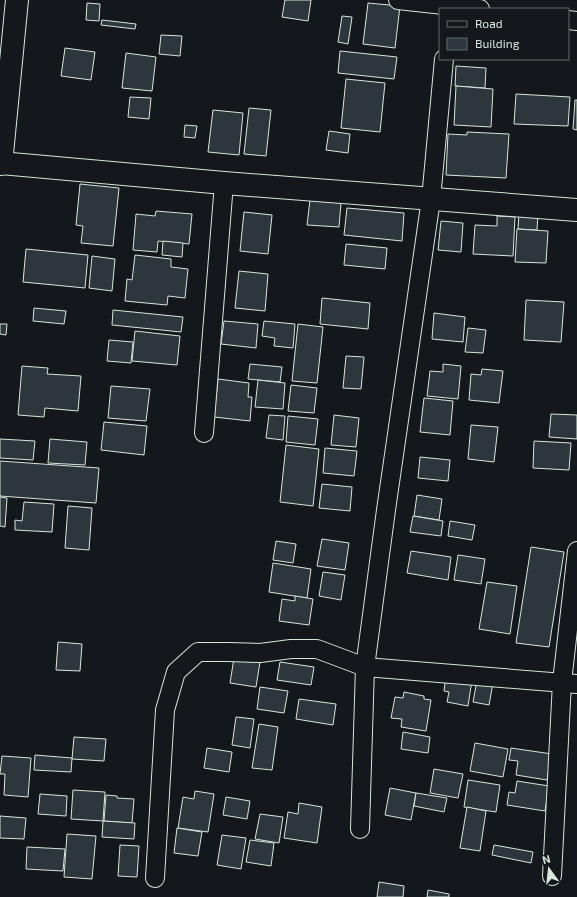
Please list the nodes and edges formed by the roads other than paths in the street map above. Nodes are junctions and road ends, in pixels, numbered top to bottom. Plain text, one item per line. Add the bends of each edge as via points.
1 (17, 0) edge
2 (398, 0) edge
3 (449, 5) edge
4 (472, 8) edge
5 (444, 60) edge
6 (0, 167) edge
7 (224, 183) junction
8 (431, 199) junction
9 (577, 210) edge
10 (204, 433) dead end
11 (577, 551) edge
12 (365, 667) junction
13 (569, 683) edge
14 (360, 829) dead end
15 (552, 876) dead end
16 (155, 878) dead end

1 - 6 street
2 - 3 street
3 - 4 street
5 - 8 street
6 - 7 street
7 - 8 street
7 - 10 street
8 - 9 street
8 - 12 street
11 - 13 street
12 - 13 street
12 - 14 street
12 - 16 street via 317,649 291,649 260,653 198,652 176,672 165,710
13 - 15 street

